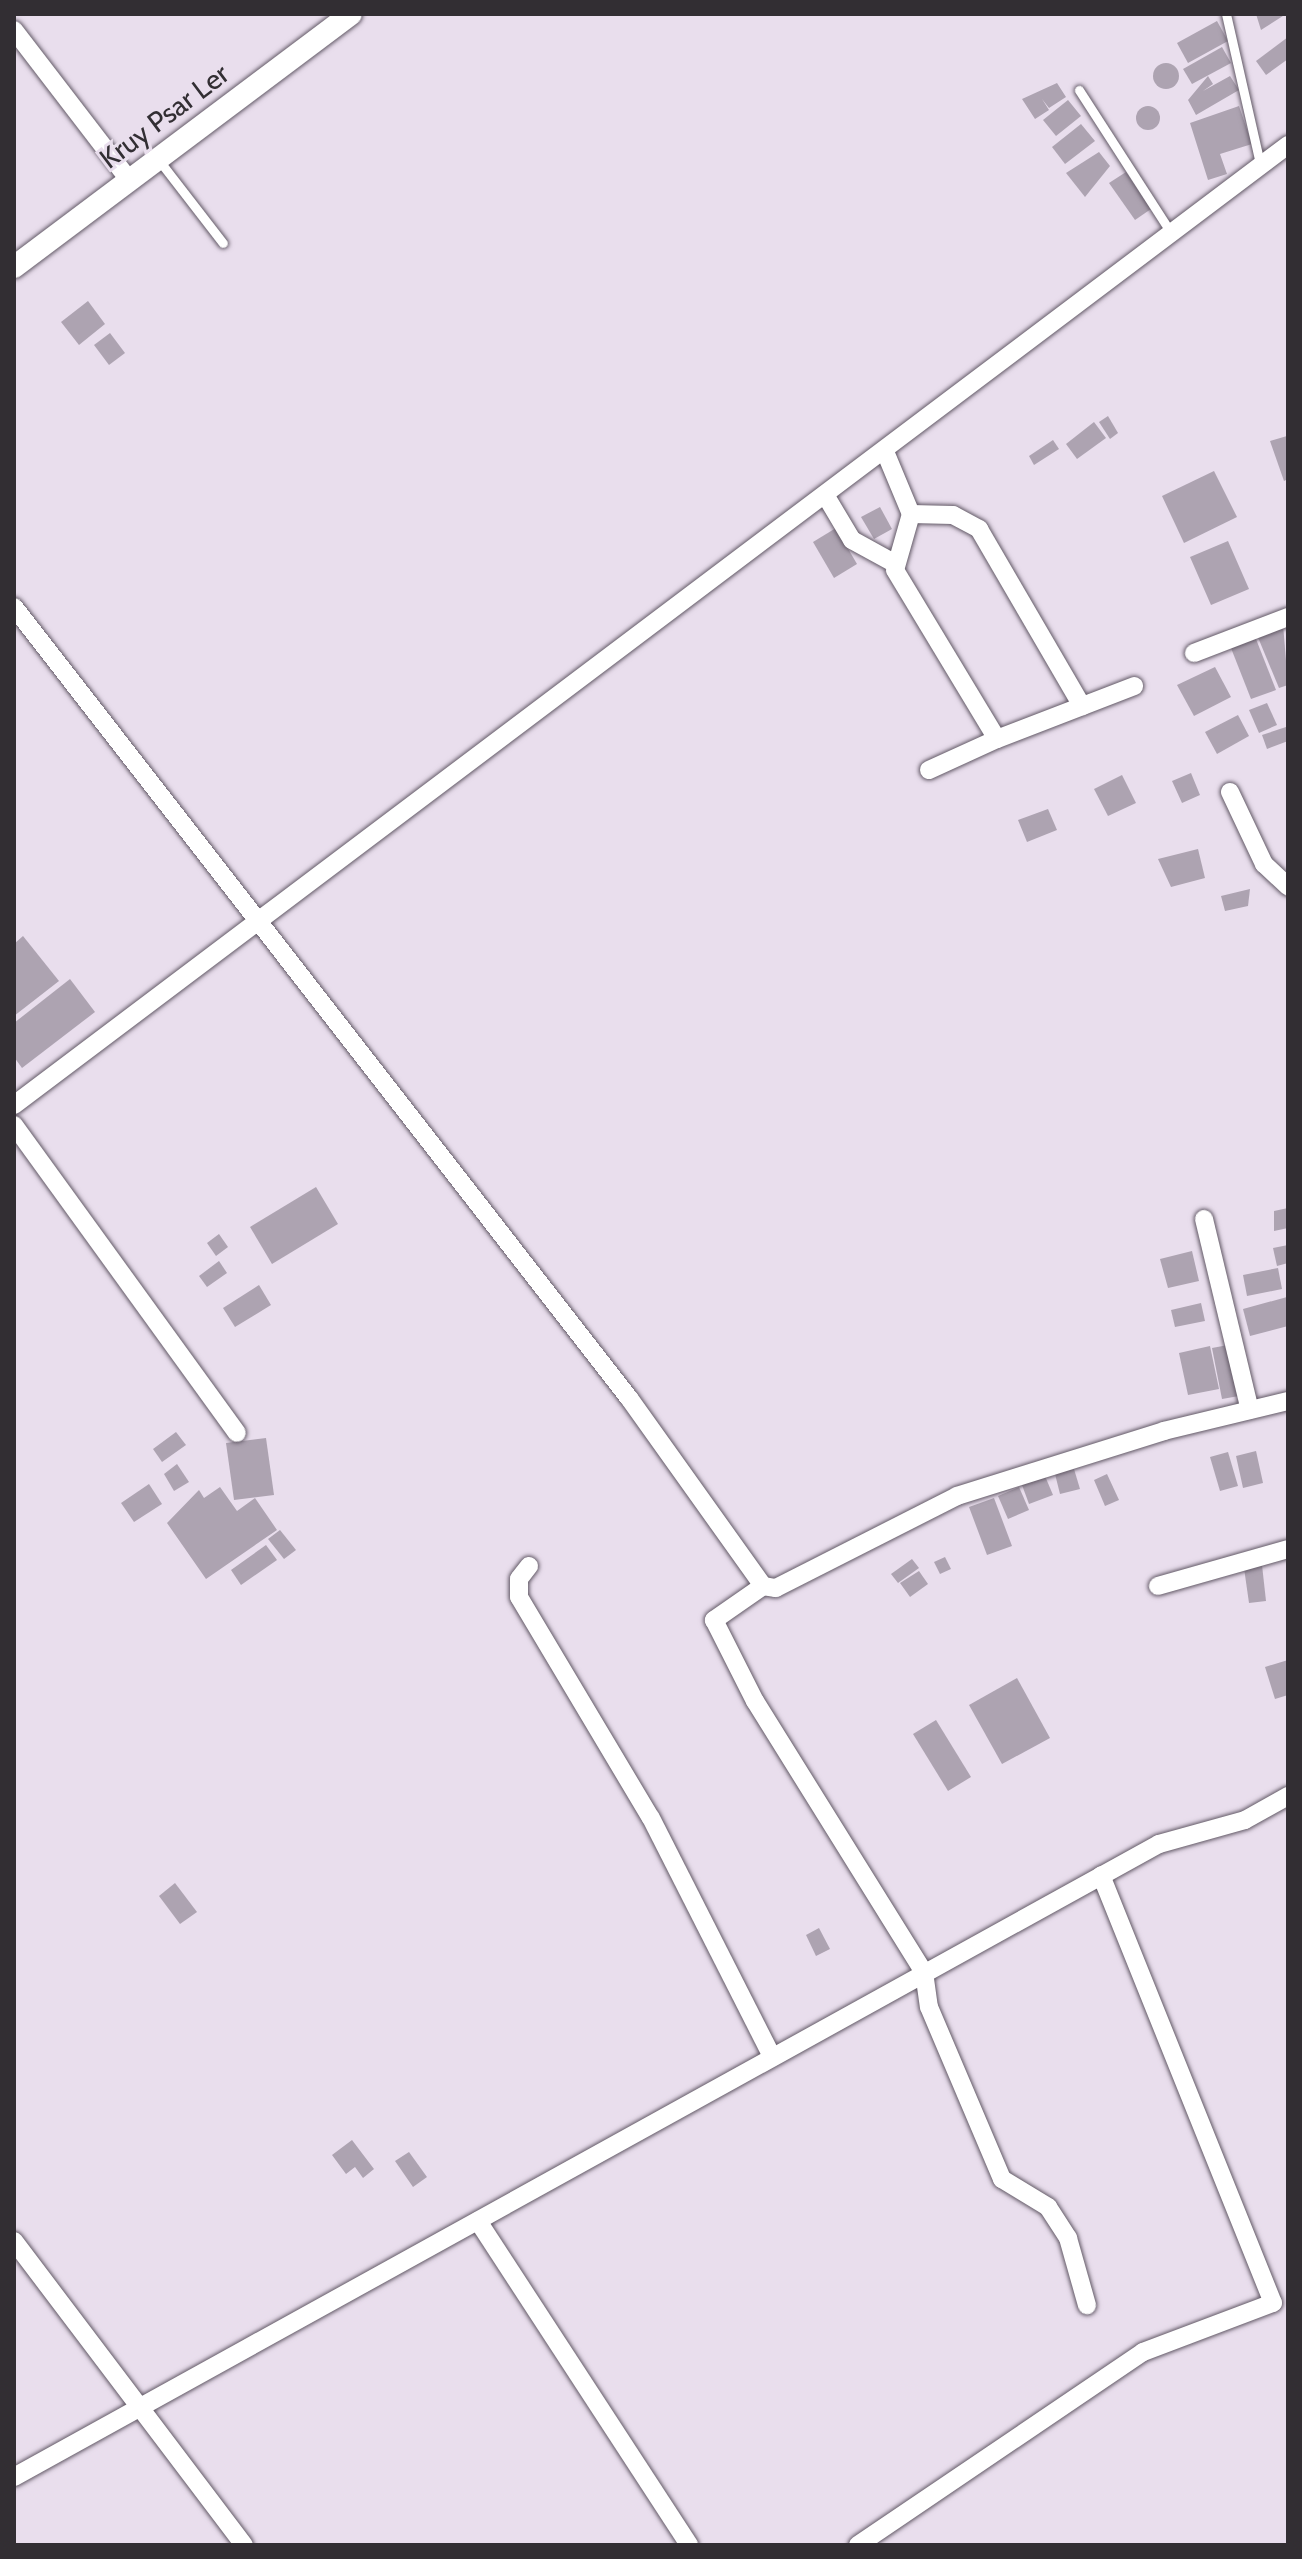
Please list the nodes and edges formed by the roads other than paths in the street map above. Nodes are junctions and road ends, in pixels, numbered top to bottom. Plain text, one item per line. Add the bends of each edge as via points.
1 (351, 14) edge
2 (1226, 14) edge
3 (14, 30) edge
4 (1079, 90) dead end
5 (1288, 145) edge
6 (158, 159) junction
7 (1260, 164) junction
8 (129, 180) junction
9 (1171, 233) junction
10 (223, 243) dead end
11 (14, 267) edge
12 (886, 454) junction
13 (827, 498) junction
14 (911, 514) junction
15 (892, 562) junction
16 (14, 607) edge
17 (1288, 617) edge
18 (1194, 653) dead end
19 (1134, 686) dead end
20 (1082, 706) junction
21 (997, 739) junction
22 (929, 770) dead end
23 (1230, 792) dead end
24 (1288, 886) edge
25 (260, 919) junction
26 (14, 1105) edge
27 (14, 1125) edge
28 (1204, 1219) dead end
29 (1288, 1401) edge
30 (1250, 1410) junction
31 (237, 1433) dead end
32 (1288, 1549) edge
33 (529, 1566) dead end
34 (763, 1586) junction
35 (1158, 1586) dead end
36 (1288, 1796) edge
37 (1101, 1875) junction
38 (924, 1972) junction
39 (772, 2056) junction
40 (478, 2221) junction
41 (14, 2241) edge
42 (1087, 2305) dead end
43 (141, 2408) junction
44 (14, 2477) edge
45 (244, 2545) edge
46 (689, 2545) edge
47 (858, 2545) edge

1 - 6 street, Kruy Psar Ler
2 - 7 lane
3 - 8 street
4 - 9 lane
5 - 7 street
6 - 8 street, Kruy Psar Ler
6 - 10 lane
7 - 9 street
8 - 11 street, Kruy Psar Ler
9 - 12 street
12 - 13 street
12 - 14 street
13 - 15 street via 852,540
13 - 25 street
14 - 15 street
14 - 20 street via 953,515 979,529
15 - 21 street
16 - 25 street
17 - 18 street
19 - 20 street
20 - 21 street
21 - 22 street
23 - 24 street via 1264,864
25 - 26 street
25 - 34 street via 629,1398
27 - 31 street
28 - 30 street
29 - 30 street
30 - 34 street via 957,1496 776,1588
32 - 35 street
33 - 39 street via 519,1579 519,1597 651,1818
34 - 38 street via 714,1620 755,1701
36 - 37 street via 1245,1820 1159,1844
37 - 38 street
37 - 47 street via 1273,2303 1143,2352
38 - 39 street
38 - 42 street via 929,2007 1002,2179 1048,2207 1062,2227
39 - 40 street
40 - 43 street
40 - 46 street
41 - 43 street
43 - 44 street
43 - 45 street

